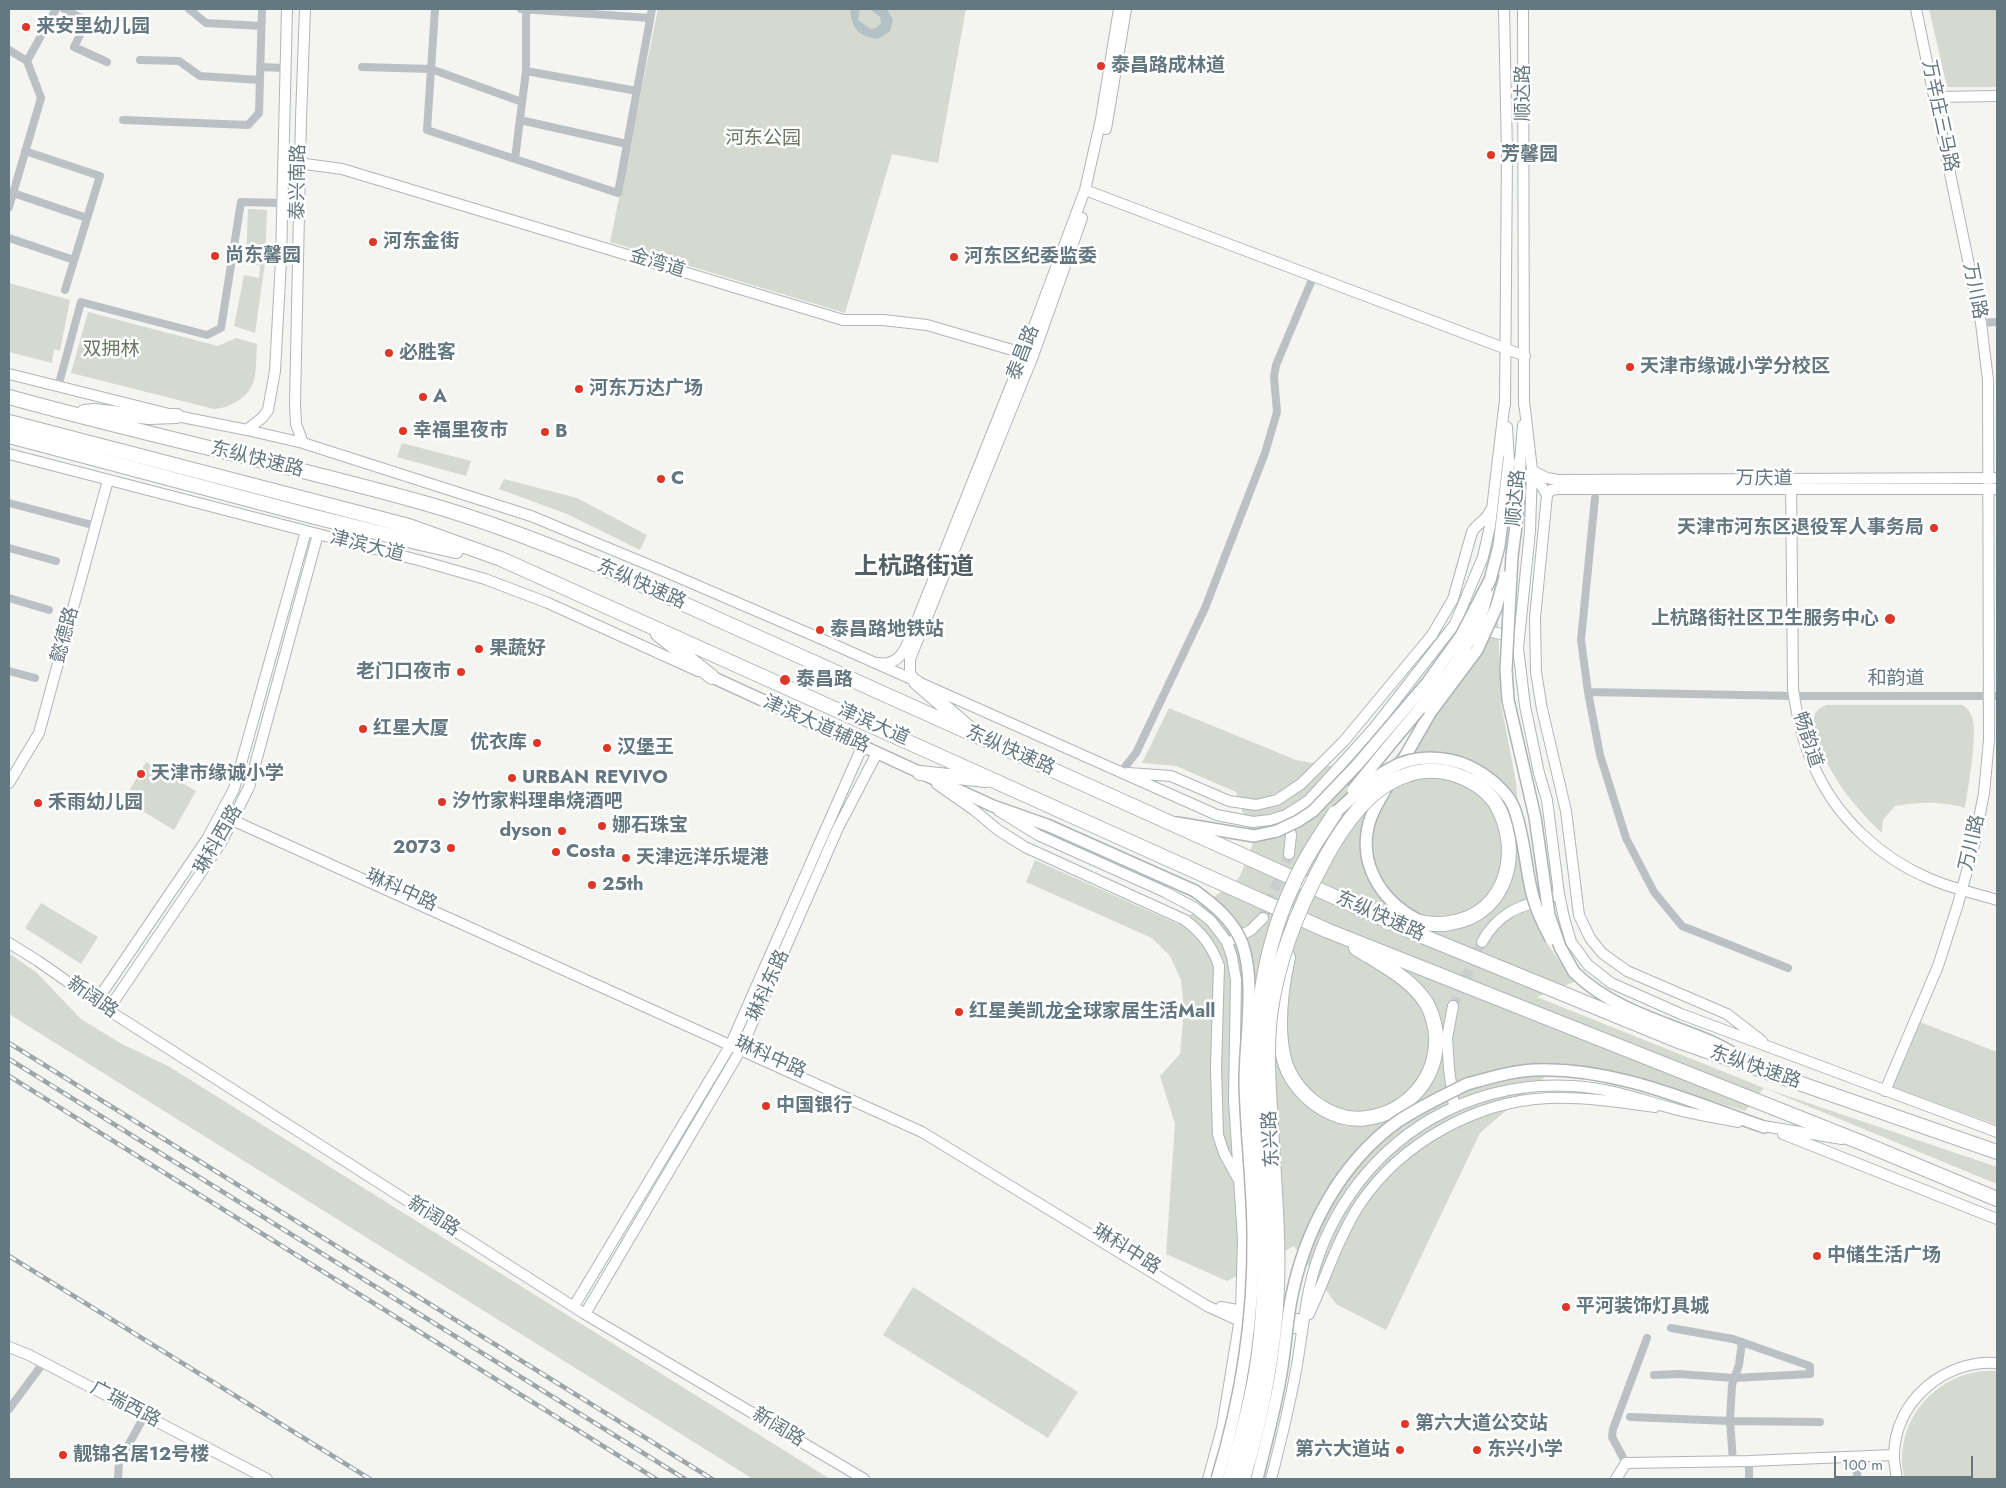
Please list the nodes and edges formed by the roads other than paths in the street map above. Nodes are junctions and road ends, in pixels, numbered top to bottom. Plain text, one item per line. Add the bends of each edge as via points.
1 (56, 9) edge
2 (64, 9) edge
3 (189, 9) edge
4 (262, 9) edge
5 (287, 9) edge
6 (305, 9) edge
7 (435, 9) edge
8 (521, 9) edge
9 (526, 9) edge
10 (652, 9) edge
11 (1119, 9) edge
12 (1126, 9) edge
13 (1504, 9) edge
14 (1523, 9) edge
15 (1916, 9) edge
16 (650, 18) junction
17 (262, 26) junction
18 (9, 50) edge
19 (140, 60) dead end
20 (27, 61) junction
21 (107, 62) dead end
22 (362, 67) dead end
23 (260, 68) junction
24 (285, 68) junction
25 (431, 69) junction
26 (526, 71) junction
27 (260, 80) junction
28 (637, 91) junction
29 (1997, 96) edge
30 (1935, 97) junction
31 (522, 102) junction
32 (123, 120) dead end
33 (520, 120) junction
34 (627, 144) junction
35 (25, 151) junction
36 (515, 159) junction
37 (283, 161) junction
38 (300, 162) junction
39 (1088, 191) junction
40 (13, 193) junction
41 (282, 203) junction
42 (9, 207) edge
43 (87, 218) junction
44 (1961, 223) joint
45 (9, 238) edge
46 (74, 260) junction
47 (1314, 275) junction
48 (65, 290) dead end
49 (1997, 322) edge
50 (1981, 323) junction
51 (1507, 350) junction
52 (1029, 354) junction
53 (1525, 356) junction
54 (9, 374) edge
55 (58, 387) junction
56 (9, 397) edge
57 (1505, 400) junction
58 (1524, 401) junction
59 (69, 414) junction
60 (177, 416) junction
61 (9, 422) edge
62 (247, 430) junction
63 (9, 436) edge
64 (303, 444) junction
65 (9, 454) edge
66 (1514, 461) junction
67 (1532, 470) junction
68 (1993, 478) edge
69 (108, 480) junction
70 (1791, 484) junction
71 (1993, 489) edge
72 (1547, 495) junction
73 (1595, 498) dead end
74 (1494, 501) junction
75 (9, 503) edge
76 (96, 526) junction
77 (306, 531) junction
78 (318, 534) junction
79 (9, 548) edge
80 (1512, 556) junction
81 (501, 559) junction
82 (56, 561) dead end
83 (1490, 580) junction
84 (9, 598) edge
85 (49, 610) dead end
86 (642, 621) junction
87 (1455, 624) junction
88 (1519, 638) junction
89 (871, 662) junction
90 (9, 671) edge
91 (712, 677) junction
92 (35, 678) dead end
93 (916, 682) junction
94 (1588, 692) junction
95 (1794, 696) junction
96 (1993, 696) edge
97 (981, 739) junction
98 (862, 746) junction
99 (877, 753) junction
100 (920, 773) junction
101 (1120, 773) junction
102 (999, 781) junction
103 (9, 782) edge
104 (993, 806) junction
105 (222, 813) junction
106 (1335, 813) junction
107 (1286, 816) junction
108 (233, 818) junction
109 (1165, 820) junction
110 (1289, 854) tunnel mouth
111 (1962, 890) junction
112 (1559, 894) junction
113 (1997, 900) edge
114 (1344, 902) junction
115 (1262, 918) tunnel mouth
116 (1424, 923) junction
117 (1294, 927) junction
118 (1326, 930) junction
119 (1228, 942) junction
120 (1482, 942) tunnel mouth
121 (9, 943) edge
122 (1788, 968) dead end
123 (1574, 972) junction
124 (96, 1002) junction
125 (1453, 1006) tunnel mouth
126 (108, 1010) junction
127 (731, 1044) junction
128 (742, 1048) junction
129 (1771, 1048) junction
130 (1769, 1073) junction
131 (1885, 1091) junction
132 (1454, 1106) junction
133 (1686, 1112) junction
134 (1764, 1127) junction
135 (1997, 1132) edge
136 (1860, 1142) junction
137 (1997, 1152) edge
138 (1239, 1181) junction
139 (1997, 1199) edge
140 (1997, 1219) edge
141 (1242, 1284) junction
142 (574, 1306) junction
143 (585, 1314) junction
144 (1255, 1314) junction
145 (1241, 1316) junction
146 (1303, 1324) junction
147 (1671, 1328) dead end
148 (1647, 1338) dead end
149 (1742, 1342) junction
150 (9, 1347) edge
151 (44, 1362) junction
152 (1997, 1363) edge
153 (1654, 1375) dead end
154 (1734, 1378) junction
155 (9, 1409) edge
156 (145, 1415) junction
157 (1630, 1417) dead end
158 (1730, 1421) junction
159 (1820, 1422) dead end
160 (1894, 1455) junction
161 (1854, 1457) junction
162 (1733, 1461) junction
163 (1749, 1461) junction
164 (1626, 1462) junction
165 (118, 1479) edge
166 (267, 1479) edge
167 (864, 1479) edge
168 (1208, 1479) edge
169 (1217, 1479) edge
170 (1230, 1479) edge
171 (1243, 1479) edge
172 (1257, 1479) edge
173 (1271, 1479) edge
174 (1616, 1479) edge
175 (1748, 1479) edge
176 (1858, 1479) edge
177 (1897, 1479) edge

1 - 20 street
2 - 21 street via 88,21 74,47
3 - 17 street via 206,23
4 - 17 street
5 - 24 street, 泰兴南路
6 - 38 street, 泰兴南路
7 - 25 street
8 - 9 street
9 - 16 street
9 - 26 street
10 - 16 street
11 - 39 street, 泰昌路
12 - 39 street, 泰昌路 via 1109,114
13 - 51 street, 顺达路
14 - 53 street, 顺达路
15 - 30 street, 万辛庄三马路
16 - 28 street
17 - 23 street
18 - 20 street
19 - 27 street via 179,62 200,76
20 - 35 street via 41,98
22 - 25 street
23 - 24 street
23 - 27 street
24 - 37 street, 泰兴南路
25 - 31 street
25 - 36 street via 427,130
26 - 28 street
26 - 31 street
27 - 32 street via 259,113 248,126
28 - 34 street
29 - 30 street
30 - 44 street, 万辛庄三马路
31 - 33 street
33 - 34 street
33 - 36 street
34 - 36 street via 618,193
35 - 40 street
35 - 43 street via 100,176
37 - 38 street, 金湾道
37 - 41 street, 泰兴南路
38 - 52 street, 金湾道 via 342,169 843,320 927,325
38 - 64 street, 泰兴南路 via 295,404 296,424
39 - 47 street
39 - 52 street, 泰昌路
40 - 42 street
40 - 43 street
41 - 55 street via 241,202 221,328 207,335 80,302
41 - 62 street, 泰兴南路 via 273,390 268,410
43 - 46 street
44 - 50 street, 万川路
45 - 46 street
46 - 48 street
47 - 51 street
47 - 101 street via 1276,365 1277,412 1265,454 1212,590 1136,753
49 - 50 street
50 - 68 street, 万川路 via 1988,380
51 - 53 street
51 - 57 street, 顺达路
52 - 89 street, 泰昌路 via 903,653 893,663
52 - 93 street, 泰昌路 via 910,660 910,673
53 - 58 street, 顺达路
54 - 55 street
55 - 60 street
56 - 59 highway, 东纵快速路
57 - 66 street, 顺达路
57 - 74 street
58 - 66 street, 顺达路
58 - 67 street
59 - 60 highway via 94,411 149,417
59 - 97 highway, 东纵快速路 via 433,505 521,534 613,572
60 - 62 street
61 - 81 highway, 东纵快速路 via 409,526
62 - 64 street
63 - 81 highway via 411,541
64 - 89 street via 531,516
65 - 69 street, 津滨大道
66 - 80 main road, 顺达路 via 1518,510
66 - 83 main road, 顺达路 via 1500,546
67 - 70 street, 万庆道 via 1558,480
67 - 72 street
67 - 88 street via 1530,531
68 - 70 street, 万庆道
68 - 71 street, 万川路
69 - 76 street, 懿德路
69 - 77 street, 津滨大道
70 - 71 street, 万庆道
70 - 72 street, 万庆道 via 1558,489
70 - 95 street, 畅韵道
71 - 96 street, 万川路
72 - 129 street via 1535,618 1536,672 1566,811 1579,915 1602,953 1627,971 1727,1014
73 - 94 street via 1581,640
74 - 87 street via 1483,557
74 - 101 street via 1487,518 1475,525 1453,599 1432,635 1344,741 1301,784 1276,800 1256,805 1229,801 1171,776
75 - 76 street
76 - 103 street, 懿德路 via 39,733
77 - 78 street, 津滨大道
77 - 105 street, 琳科西路 via 243,763
78 - 91 street, 津滨大道 via 485,579 548,603
78 - 108 street, 琳科西路 via 249,787
79 - 82 street
80 - 116 main road, 顺达路, bridge via 1496,608 1477,650 1430,713 1368,824 1367,859 1382,892 1402,910
80 - 123 main road, bridge via 1506,670 1508,700 1534,817 1549,915 1560,947
81 - 86 highway, 津滨大道
83 - 106 main road, 顺达路, bridge via 1484,606 1464,650 1449,673
83 - 109 main road, bridge via 1461,636 1427,682 1357,765 1313,811 1276,831 1254,836
84 - 85 street
86 - 91 highway
86 - 102 highway, 津滨大道
87 - 88 street
87 - 107 street via 1374,728 1308,801
88 - 112 street via 1525,706 1547,800
89 - 93 street
90 - 92 street
91 - 98 main road, 津滨大道辅路
93 - 97 highway
93 - 101 street
94 - 95 street, 和韵道
94 - 122 street via 1600,755 1626,838 1654,892 1682,926
95 - 96 street, 和韵道
95 - 111 street, 畅韵道 via 1805,744 1816,773 1833,801 1855,827 1881,850 1915,872
96 - 111 street, 万川路 via 1984,793
97 - 109 highway, 东纵快速路
98 - 99 main road, 津滨大道辅路
98 - 127 street, 琳科东路
99 - 100 main road, 津滨大道辅路
99 - 128 street, 琳科东路 via 838,828
100 - 102 highway
100 - 104 main road, 津滨大道辅路
100 - 138 street via 1025,846 1185,920 1203,935 1219,966 1218,1135
101 - 107 street via 1217,815 1253,822
102 - 118 highway, 东纵快速路
104 - 119 street via 1038,835 1181,900 1203,914
104 - 169 main road, 津滨大道辅路, bridge via 1047,825 1195,891 1234,927 1246,956 1249,984 1246,1116 1253,1236 1251,1318 1232,1430
105 - 108 street, 琳科中路
105 - 124 street, 琳科西路
106 - 123 main road, bridge via 1371,781 1408,761 1438,758 1458,761 1478,770 1493,781 1513,806 1524,841 1538,910 1554,946
106 - 170 highway, 东兴路, bridge via 1292,886 1270,949 1262,990 1256,1074 1265,1228 1263,1312 1256,1372 1244,1432
107 - 110 street via 1291,835
108 - 126 street, 琳科西路 via 221,843
108 - 127 street, 琳科中路
109 - 114 highway, 东纵快速路
111 - 113 street, 畅韵道
111 - 131 street, 万川路 via 1938,966
112 - 120 street via 1522,906 1500,918
112 - 129 street via 1571,942 1588,965 1611,982 1681,1014
114 - 116 highway, 东兴路
114 - 130 highway, 东纵快速路 via 1681,1042
115 - 119 street via 1251,930
116 - 117 highway, 东兴路, bridge via 1464,920 1479,912 1493,899 1508,869 1510,853 1502,815 1486,791 1473,781 1456,775 1428,771 1413,772 1399,778 1369,799 1354,815 1316,875
117 - 118 highway, bridge via 1280,1026 1284,1060 1294,1080 1314,1102 1338,1115 1366,1119 1391,1111 1413,1096 1429,1075 1436,1052 1435,1028 1427,1005 1398,975
117 - 171 highway, 东兴路, bridge via 1274,996 1269,1034 1277,1259 1274,1323 1264,1397
118 - 136 highway, 东纵快速路
119 - 138 street via 1236,980 1234,1100
121 - 124 street, 新阔路
123 - 130 main road via 1612,1002 1715,1044
124 - 126 street, 新阔路
125 - 132 street via 1447,1038
126 - 142 street, 新阔路
127 - 128 street, 琳科中路
127 - 142 street, 琳科东路
128 - 143 street, 琳科东路
128 - 145 street, 琳科中路 via 922,1132 1207,1306
129 - 131 street
130 - 137 highway, 东纵快速路
131 - 135 street
132 - 133 street via 1504,1091 1535,1086 1572,1086 1615,1090
132 - 146 street via 1412,1130 1383,1153 1362,1177 1327,1237 1314,1270
133 - 134 street
133 - 146 street via 1596,1099 1548,1098 1503,1104 1460,1120 1418,1144 1389,1168 1361,1203 1338,1242
134 - 136 street
134 - 140 street
134 - 172 main road, bridge via 1650,1087 1601,1074 1563,1070 1533,1070 1467,1084 1417,1109 1379,1136 1342,1178 1318,1218 1305,1248 1291,1300 1280,1379
136 - 139 highway, 东纵快速路
138 - 141 street
141 - 144 street via 1248,1305
141 - 145 street
142 - 143 street, 新阔路
143 - 167 street, 新阔路
144 - 145 street, 琳科中路
144 - 146 street, 琳科中路 via 1265,1320
145 - 146 street
145 - 168 street via 1222,1428
146 - 173 street
147 - 149 street
148 - 164 street via 1613,1429 1612,1437
149 - 154 street
149 - 154 street via 1810,1366 1810,1374
150 - 151 street, 广瑞西路
151 - 155 street
151 - 156 street, 广瑞西路
152 - 160 street via 1983,1362 1955,1368 1931,1382 1911,1402 1899,1428
153 - 154 street
154 - 158 street
156 - 165 street via 118,1462
156 - 166 street, 广瑞西路
157 - 158 street
158 - 159 street
158 - 162 street
160 - 161 street
160 - 177 street
161 - 163 street
161 - 176 street
162 - 163 street
162 - 164 street
163 - 175 street
164 - 174 street

